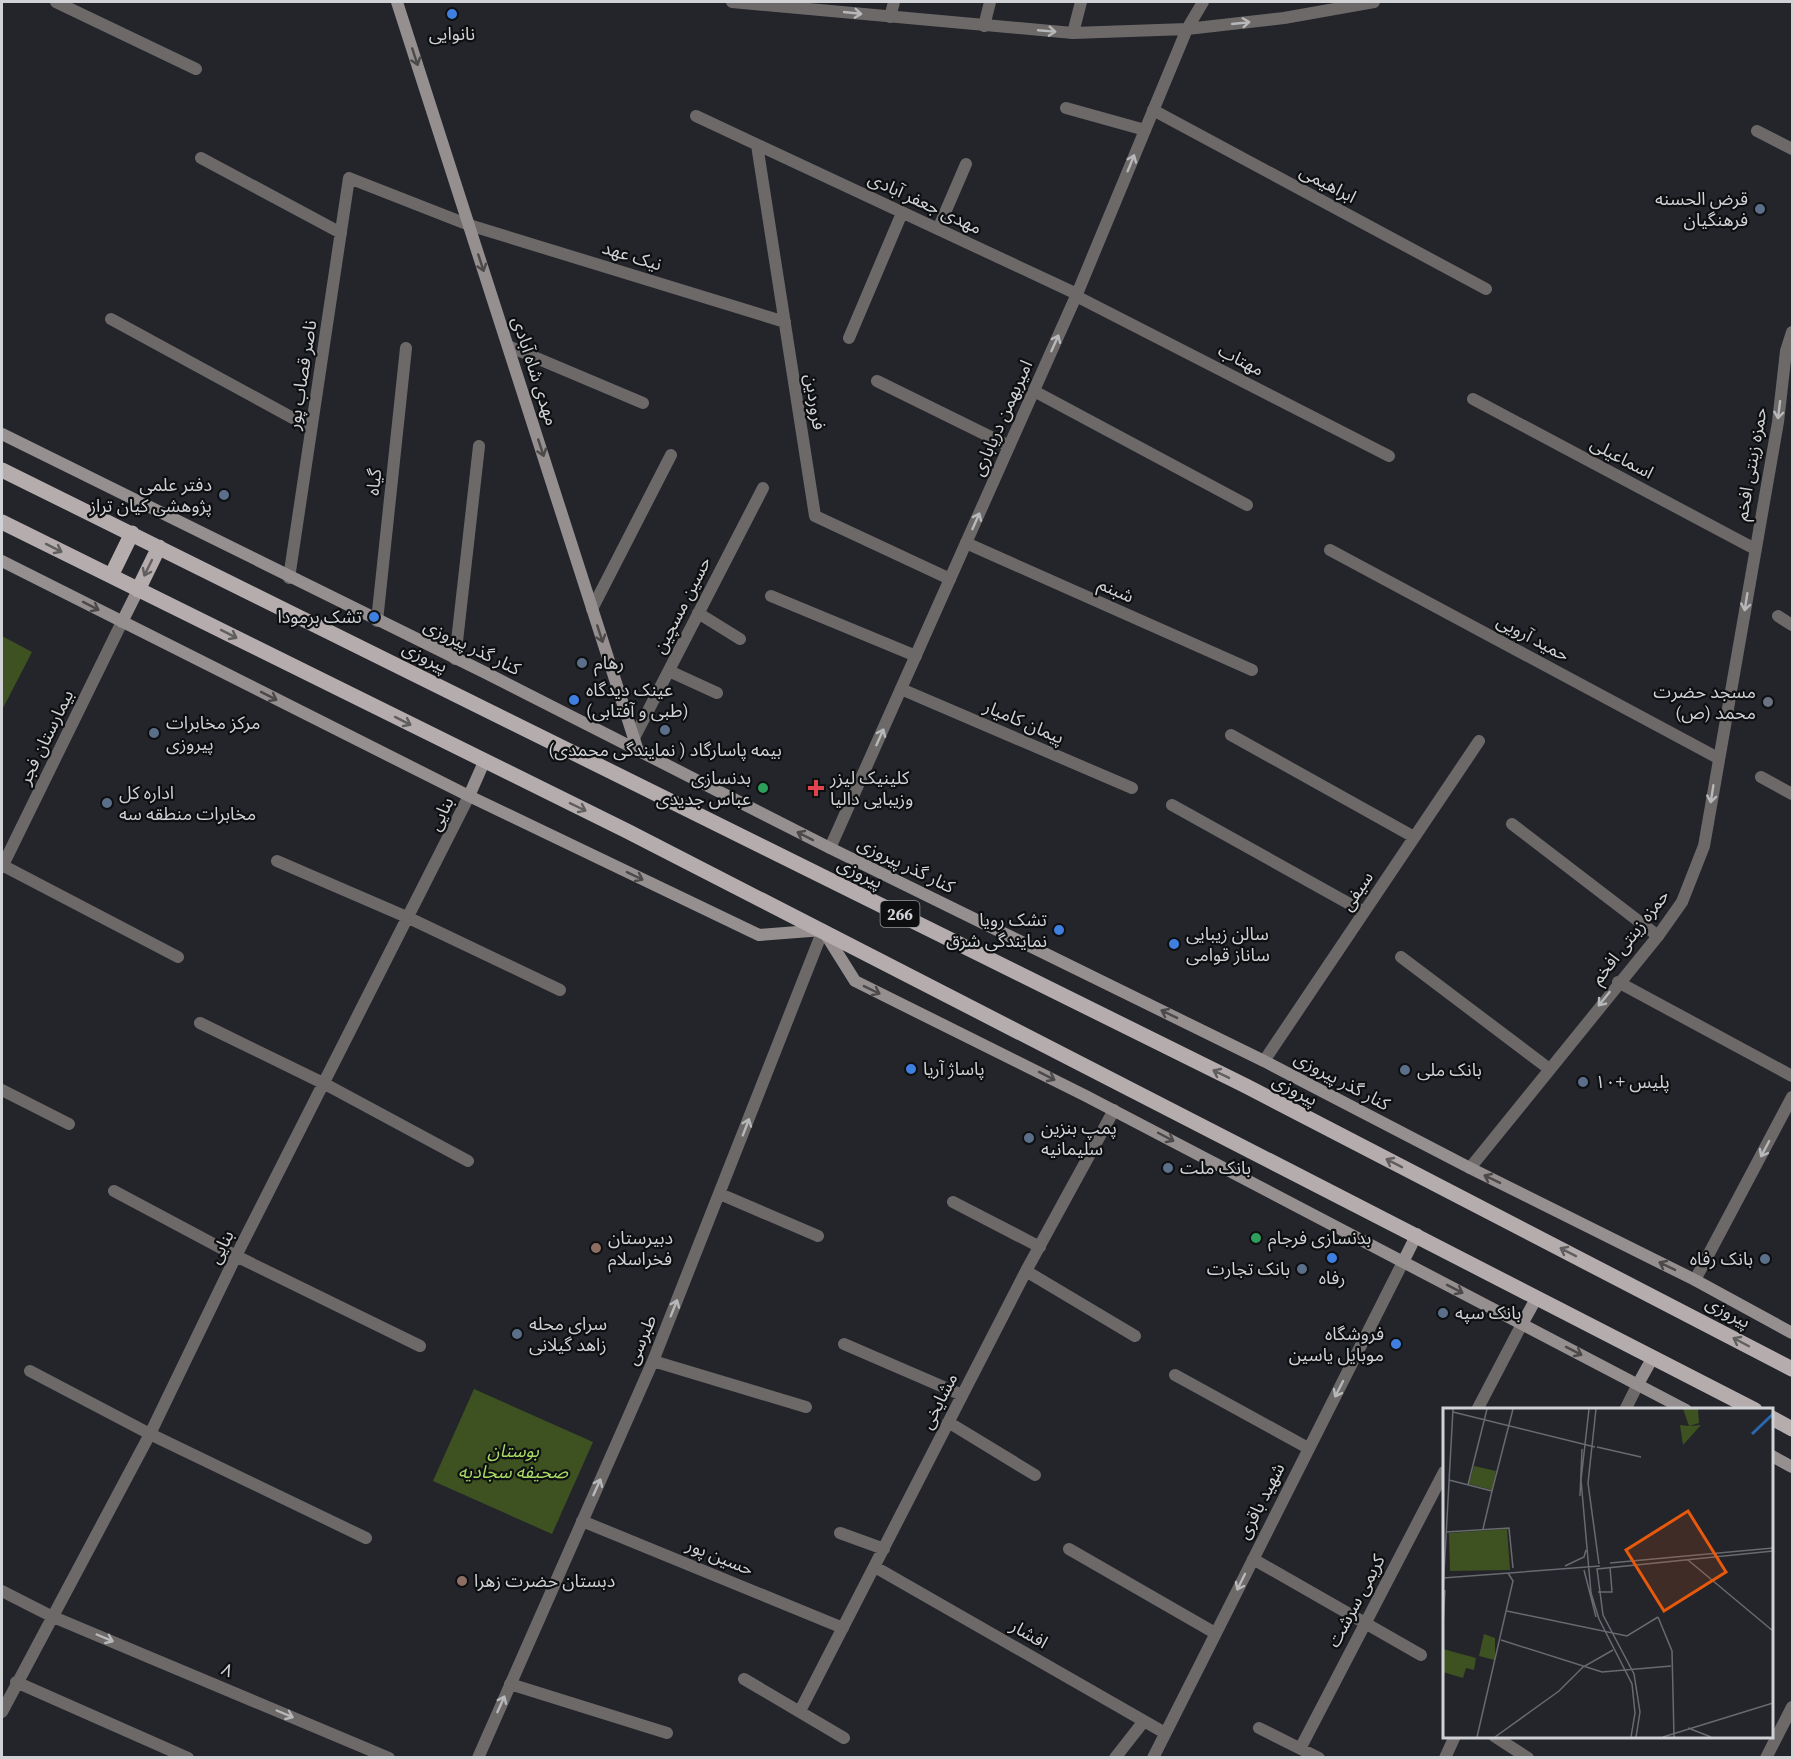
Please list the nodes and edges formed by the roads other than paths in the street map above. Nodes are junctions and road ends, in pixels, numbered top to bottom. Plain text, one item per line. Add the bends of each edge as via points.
1 (56, 2) edge
2 (397, 2) edge
3 (732, 2) edge
4 (894, 2) edge
5 (990, 2) edge
6 (1081, 2) edge
7 (1203, 2) edge
8 (1374, 2) edge
9 (786, 4) edge
10 (890, 17) junction
11 (984, 26) junction
12 (1187, 29) junction
13 (1073, 33) junction
14 (196, 69) dead end
15 (1066, 108) dead end
16 (1153, 110) junction
17 (696, 116) dead end
18 (1145, 130) junction
19 (1757, 131) dead end
20 (758, 145) junction
21 (1792, 149) edge
22 (201, 158) dead end
23 (966, 164) dead end
24 (349, 178) joint
25 (902, 213) junction
26 (469, 225) junction
27 (938, 229) junction
28 (341, 233) junction
29 (1486, 289) dead end
30 (1077, 295) junction
31 (111, 319) dead end
32 (784, 322) junction
33 (1792, 332) edge
34 (849, 338) dead end
35 (508, 346) junction
36 (406, 348) dead end
37 (877, 381) dead end
38 (1034, 392) junction
39 (1473, 399) dead end
40 (643, 403) dead end
41 (311, 428) junction
42 (2, 434) edge
43 (479, 446) dead end
44 (1009, 446) junction
45 (671, 455) dead end
46 (1389, 456) dead end
47 (2, 470) edge
48 (763, 488) dead end
49 (1247, 505) dead end
50 (2, 522) edge
51 (132, 533) junction
52 (966, 543) junction
53 (159, 547) junction
54 (1755, 549) junction
55 (1330, 550) dead end
56 (2, 561) edge
57 (111, 576) junction
58 (289, 578) junction
59 (950, 579) junction
60 (138, 590) junction
61 (771, 596) dead end
62 (592, 609) junction
63 (698, 614) junction
64 (1778, 616) dead end
65 (377, 621) junction
66 (122, 622) junction
67 (1792, 625) edge
68 (740, 639) dead end
69 (916, 656) junction
70 (455, 658) junction
71 (1251, 670) dead end
72 (669, 671) junction
73 (901, 689) junction
74 (717, 693) dead end
75 (1231, 735) dead end
76 (634, 738) junction
77 (1479, 741) dead end
78 (638, 752) junction
79 (1718, 758) junction
80 (484, 762) junction
81 (1761, 777) dead end
82 (1132, 788) dead end
83 (1792, 794) edge
84 (469, 796) junction
85 (1172, 805) dead end
86 (1512, 824) dead end
87 (1414, 837) junction
88 (830, 848) junction
89 (277, 861) dead end
90 (2, 866) edge
91 (1364, 912) junction
92 (409, 918) junction
93 (823, 930) junction
94 (1658, 936) junction
95 (178, 957) dead end
96 (1401, 957) dead end
97 (1618, 982) junction
98 (560, 990) dead end
99 (200, 1023) dead end
100 (1264, 1061) junction
101 (1548, 1068) junction
102 (1792, 1076) edge
103 (325, 1084) junction
104 (2, 1090) edge
105 (1792, 1097) edge
106 (1114, 1110) junction
107 (69, 1124) dead end
108 (468, 1161) dead end
109 (1470, 1168) junction
110 (114, 1191) dead end
111 (720, 1194) junction
112 (952, 1202) dead end
113 (1416, 1234) junction
114 (818, 1236) dead end
115 (1040, 1247) junction
116 (236, 1256) junction
117 (1403, 1262) junction
118 (1026, 1271) junction
119 (1695, 1280) junction
120 (1537, 1297) junction
121 (1522, 1324) junction
122 (1792, 1333) edge
123 (1135, 1336) dead end
124 (844, 1344) dead end
125 (420, 1346) dead end
126 (1653, 1357) junction
127 (653, 1361) junction
128 (1792, 1370) edge
129 (30, 1371) dead end
130 (1175, 1375) dead end
131 (1638, 1384) junction
132 (962, 1395) junction
133 (806, 1407) dead end
134 (1478, 1408) edge
135 (1626, 1408) edge
136 (1682, 1408) edge
137 (1751, 1408) edge
138 (1773, 1419) edge
139 (948, 1422) junction
140 (1792, 1429) edge
141 (150, 1434) junction
142 (1308, 1448) junction
143 (1773, 1457) edge
144 (1792, 1467) edge
145 (1443, 1474) edge
146 (1035, 1475) dead end
147 (582, 1521) junction
148 (840, 1533) dead end
149 (366, 1538) dead end
150 (884, 1549) junction
151 (1069, 1549) dead end
152 (1253, 1558) junction
153 (875, 1567) junction
154 (2, 1591) edge
155 (51, 1616) junction
156 (1365, 1623) junction
157 (843, 1628) junction
158 (1215, 1634) junction
159 (1421, 1655) dead end
160 (744, 1679) dead end
161 (16, 1682) junction
162 (510, 1684) junction
163 (1792, 1707) edge
164 (800, 1711) junction
165 (2, 1713) edge
166 (1144, 1721) junction
167 (1788, 1726) edge
168 (1259, 1728) dead end
169 (667, 1733) dead end
170 (1165, 1733) junction
171 (844, 1738) dead end
172 (1455, 1738) edge
173 (1496, 1738) edge
174 (1301, 1747) junction
175 (188, 1758) edge
176 (389, 1758) edge
177 (478, 1758) edge
178 (1115, 1758) edge
179 (1153, 1758) edge
180 (1319, 1758) edge
181 (1445, 1758) edge
182 (1528, 1758) edge
183 (1766, 1758) edge

1 - 14 street
2 -> 26 main road, مهدی شاه آبادی
3 - 9 street
4 - 10 street
5 - 11 street
6 - 13 street
7 - 12 street, امیربهمن دریاباری
12 -> 8 street
9 -> 10 street
10 - 11 street
11 -> 13 street
12 - 13 street
12 - 16 street, امیربهمن دریاباری
15 - 18 street
16 - 18 street, امیربهمن دریاباری
16 - 29 street, ابراهیمی
17 - 20 street, مهدی جعفر آبادی
30 -> 18 street, امیربهمن دریاباری
19 - 21 street
20 - 25 street, مهدی جعفر آبادی
20 - 32 street, فروردین
22 - 28 street
23 - 27 street
24 - 26 street, نیک عهد
24 - 28 street, ناصر قصاب پور
25 - 27 street, مهدی جعفر آبادی
25 - 34 street
26 - 32 street, نیک عهد
26 -> 35 main road, مهدی شاه آبادی
27 - 30 street, مهدی جعفر آبادی
28 - 41 street, ناصر قصاب پور
38 -> 30 street, امیربهمن دریاباری
30 - 46 street, مهتاب
31 - 41 street
32 - 59 street, فروردین via 815,516
33 -> 54 street, حمزه زینتی افخم
35 - 40 street
35 -> 62 main road, مهدی شاه آبادی
36 - 65 street, گیاه
37 - 44 street
38 - 44 street, امیربهمن دریاباری
38 - 49 street
39 - 54 street, اسماعیلی
41 - 58 street, ناصر قصاب پور
42 - 58 main road, کنار گذر پیروزی
43 - 70 street
52 -> 44 street, امیربهمن دریاباری
45 - 62 street
47 - 51 main road, پیروزی / 266
48 - 63 street, حسین مسچین
50 -> 57 main road
51 - 53 main road, پیروزی / 266
51 - 57 main road
52 - 59 street, امیربهمن دریاباری
52 - 71 street, شبنم
53 -> 60 main road
128 -> 53 main road, پیروزی / 266 via 1236,1081
54 -> 79 street, حمزه زینتی افخم
55 - 79 street, حمید آرویی
56 -> 66 main road
57 - 60 main road
58 - 65 main road, کنار گذر پیروزی
59 - 69 street, امیربهمن دریاباری
60 - 66 main road
60 -> 80 main road
61 - 69 street
62 -> 76 main road, مهدی شاه آبادی
63 - 68 street
63 - 72 street, حسین مسچین
64 - 67 street
65 - 70 main road, کنار گذر پیروزی
66 -> 84 main road
66 - 90 street, بیمارستان فجر
69 - 73 street, امیربهمن دریاباری
70 - 78 main road, کنار گذر پیروزی
72 - 74 street
72 - 76 street, حسین مسچین
73 - 82 street, پیمان کامیار
88 -> 73 street, امیربهمن دریاباری
75 - 87 street
76 - 78 main road, مهدی شاه آبادی
77 - 87 street, سیفی
88 -> 78 main road, کنار گذر پیروزی
79 -> 94 street, حمزه زینتی افخم via 1704,846 1682,902
80 - 84 main road
80 -> 93 main road
81 - 83 street
84 - 92 street, بنایی
84 -> 93 main road via 759,935
85 - 91 street
86 - 94 street
87 - 91 street, سیفی
100 -> 88 main road, کنار گذر پیروزی
89 - 92 street
90 - 95 street
91 - 100 street, سیفی
92 - 98 street
92 - 103 street, بنایی
93 -> 106 main road via 855,981
111 -> 93 street, طبرسی
93 - 113 main road
94 - 97 street, حمزه زینتی افخم
96 - 101 street
97 -> 101 street, حمزه زینتی افخم
97 - 102 street
99 - 103 street
100 - 109 main road, کنار گذر پیروزی
101 - 109 street, حمزه زینتی افخم
103 - 108 street
103 - 116 street, بنایی
104 - 107 street
105 -> 119 street
106 - 115 street, مشایخی
106 -> 117 main road
119 -> 109 main road, کنار گذر پیروزی
110 - 116 street
111 - 114 street
127 -> 111 street, طبرسی
112 - 115 street
113 - 117 main road
113 - 120 main road
115 - 118 street, مشایخی
116 - 125 street
116 - 141 street, بنایی
117 -> 121 main road
117 -> 142 street, شهید باقری
118 - 123 street
118 - 132 street, مشایخی
119 - 122 main road, کنار گذر پیروزی
120 - 121 main road
120 - 126 main road
121 -> 131 main road
121 - 134 street
124 - 132 street
126 - 131 main road
126 - 137 main road
127 - 133 street
147 -> 127 street, طبرسی
129 - 141 street
130 - 142 street
131 - 135 street
131 - 136 main road
132 - 139 street, مشایخی
138 - 140 main road
139 - 146 street
139 - 150 street, مشایخی
141 - 149 street
141 - 155 street, بنایی
142 - 152 street, شهید باقری
143 - 144 main road
145 - 156 street, کریمی سرشت
147 - 157 street, حسین پور
147 - 162 street, طبرسی
148 - 150 street
150 - 153 street, مشایخی
151 - 158 street
152 - 156 street
152 -> 158 street, شهید باقری
153 - 157 street, مشایخی
153 - 166 street, افشار
154 - 155 street, ۸
155 - 161 street, بنایی
155 -> 176 street, ۸
156 - 159 street
156 - 174 street, کریمی سرشت
157 - 164 street, مشایخی
158 - 170 street, شهید باقری
160 - 164 street
161 - 165 street, بنایی
161 - 175 street
162 - 169 street
177 -> 162 street, طبرسی
163 - 167 street
164 - 171 street
166 - 170 street, افشار
166 - 178 street
167 - 183 street
168 - 174 street
170 - 179 street, شهید باقری
172 - 181 street
173 - 182 street
174 - 180 street

